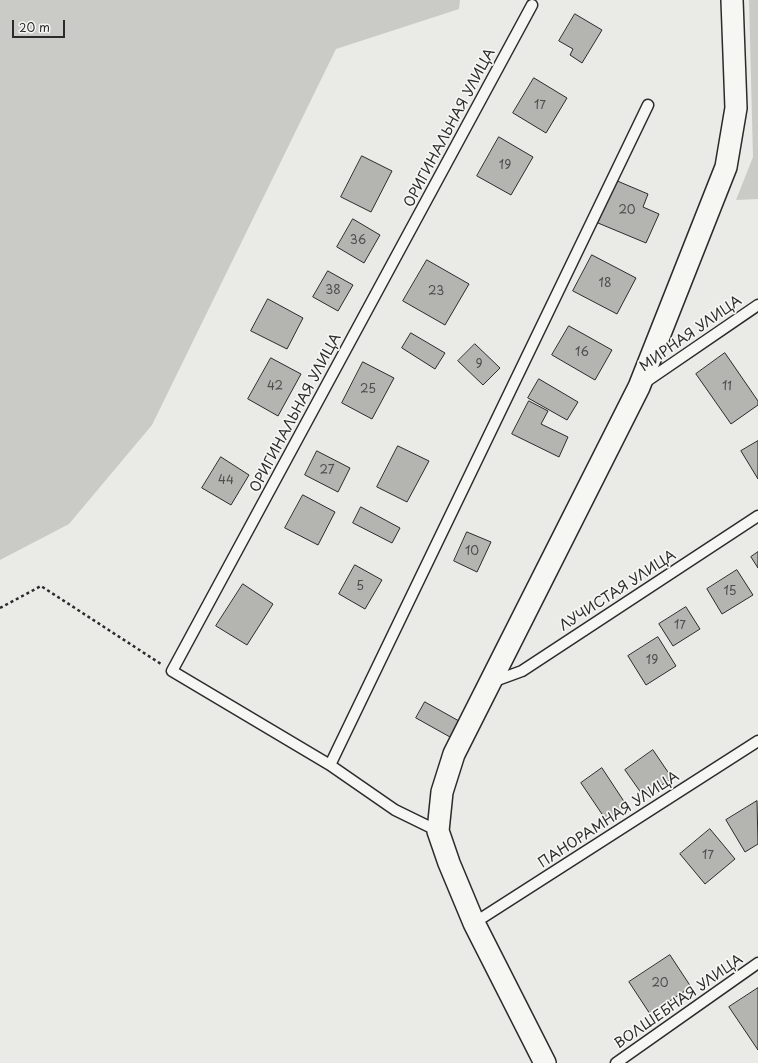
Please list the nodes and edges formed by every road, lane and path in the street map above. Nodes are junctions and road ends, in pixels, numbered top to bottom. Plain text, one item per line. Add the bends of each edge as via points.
1 (732, 0) edge
2 (532, 5) dead end
3 (648, 105) dead end
4 (758, 305) edge
5 (639, 387) junction
6 (758, 516) edge
7 (0, 608) edge
8 (172, 672) junction
9 (490, 682) junction
10 (758, 741) edge
11 (330, 765) junction
12 (438, 831) junction
13 (474, 923) junction
14 (758, 963) edge
15 (545, 1063) edge
16 (616, 1063) edge

1 - 5 street via 736,108 726,167
2 - 8 lane, ОРИГИНАЛЬНАЯ УЛИЦА
3 - 11 lane
4 - 5 lane, МИРНАЯ УЛИЦА
5 - 9 street
6 - 9 lane, ЛУЧИСТАЯ УЛИЦА via 522,671
7 - 8 path via 41,586
8 - 11 lane
9 - 12 street via 454,754 442,792
10 - 13 lane, ПАНОРАМНАЯ УЛИЦА
11 - 12 lane via 395,810
12 - 13 street
13 - 15 street
14 - 16 lane, ВОЛШЕБНАЯ УЛИЦА

